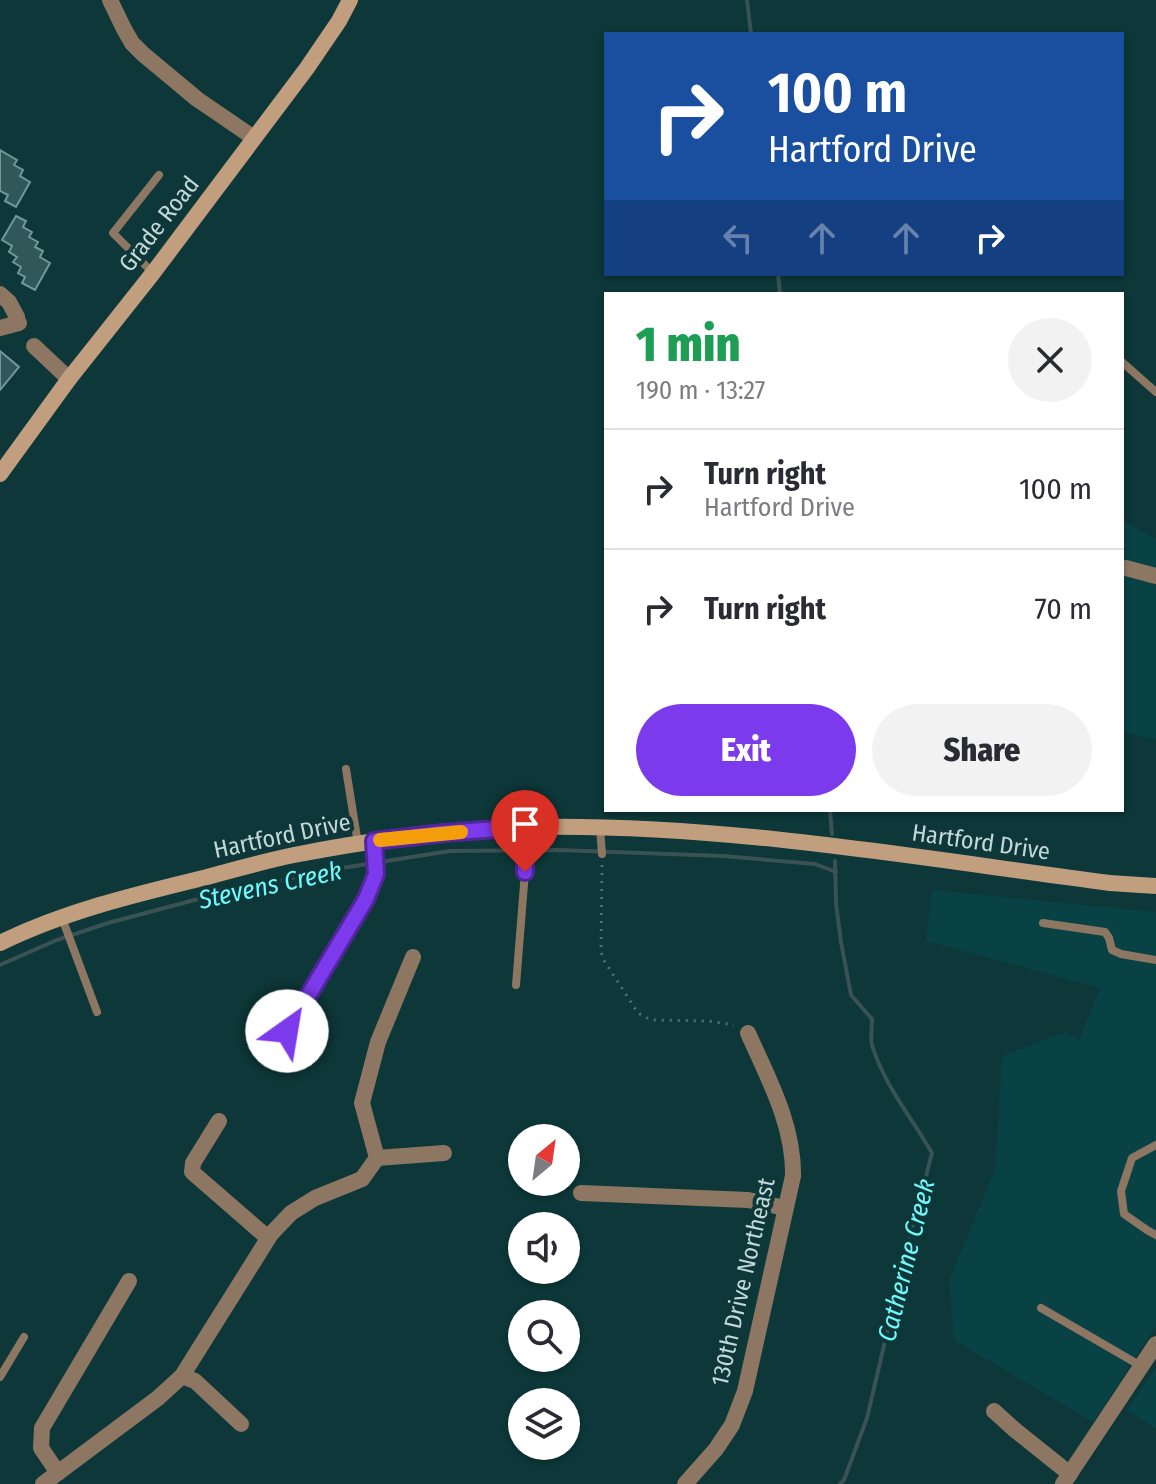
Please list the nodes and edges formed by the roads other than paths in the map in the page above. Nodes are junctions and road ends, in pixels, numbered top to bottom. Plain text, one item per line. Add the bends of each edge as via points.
1 (110, 0) edge
2 (350, 0) edge
3 (254, 138) junction
4 (159, 175) dead end
5 (153, 273) junction
6 (0, 294) edge
7 (0, 328) edge
8 (34, 346) dead end
9 (1124, 364) edge
10 (69, 379) junction
11 (1156, 392) edge
12 (0, 474) edge
13 (1126, 568) dead end
14 (1156, 576) edge
15 (346, 769) dead end
16 (526, 834) junction
17 (601, 834) junction
18 (369, 845) junction
19 (602, 854) road end
20 (1156, 886) edge
21 (1043, 923) dead end
22 (67, 929) junction
23 (0, 943) edge
24 (413, 957) dead end
25 (1156, 960) edge
26 (516, 985) dead end
27 (97, 1012) dead end
28 (287, 1031) dead end
29 (748, 1033) road end
30 (219, 1121) dead end
31 (1156, 1145) edge
32 (444, 1153) dead end
33 (377, 1158) junction
34 (581, 1193) dead end
35 (785, 1208) junction
36 (1156, 1235) edge
37 (268, 1238) junction
38 (129, 1281) dead end
39 (1041, 1308) dead end
40 (24, 1337) dead end
41 (1156, 1344) edge
42 (1141, 1366) junction
43 (182, 1376) junction
44 (0, 1377) edge
45 (994, 1411) dead end
46 (241, 1424) dead end
47 (58, 1473) junction
48 (1066, 1479) edge
49 (43, 1484) edge
50 (685, 1484) edge

1 - 3 street via 143,54
2 - 3 main road, Grade Road
3 - 5 main road, Grade Road
4 - 5 lane via 113,233
5 - 10 main road, Grade Road
6 - 7 street via 18,320
8 - 10 street
9 - 11 lane
10 - 12 main road, Grade Road
13 - 14 street
15 - 18 lane
16 - 17 main road, Hartford Drive
16 - 18 main road, Hartford Drive via 443,833
16 - 26 lane
17 - 19 lane
17 - 20 main road, Hartford Drive via 703,832
18 - 22 main road, Hartford Drive via 279,859 134,895
18 - 28 lane via 376,874 366,899
21 - 25 lane via 1105,932 1112,950
22 - 23 main road, Hartford Drive
22 - 27 lane
24 - 33 street via 378,1042 362,1103
29 - 35 street, 130th Drive Northeast via 788,1128 793,1176
30 - 37 street via 192,1172
31 - 36 lane via 1132,1158 1121,1191 1124,1214
32 - 33 street
33 - 37 street via 362,1179 291,1213
34 - 35 street via 748,1200
35 - 50 street, 130th Drive Northeast via 745,1391 732,1425
37 - 43 street
38 - 47 street via 42,1428 41,1448
39 - 42 lane
40 - 44 lane
41 - 42 street
42 - 48 street
43 - 46 street via 195,1381
43 - 47 street
45 - 48 street
47 - 49 street

